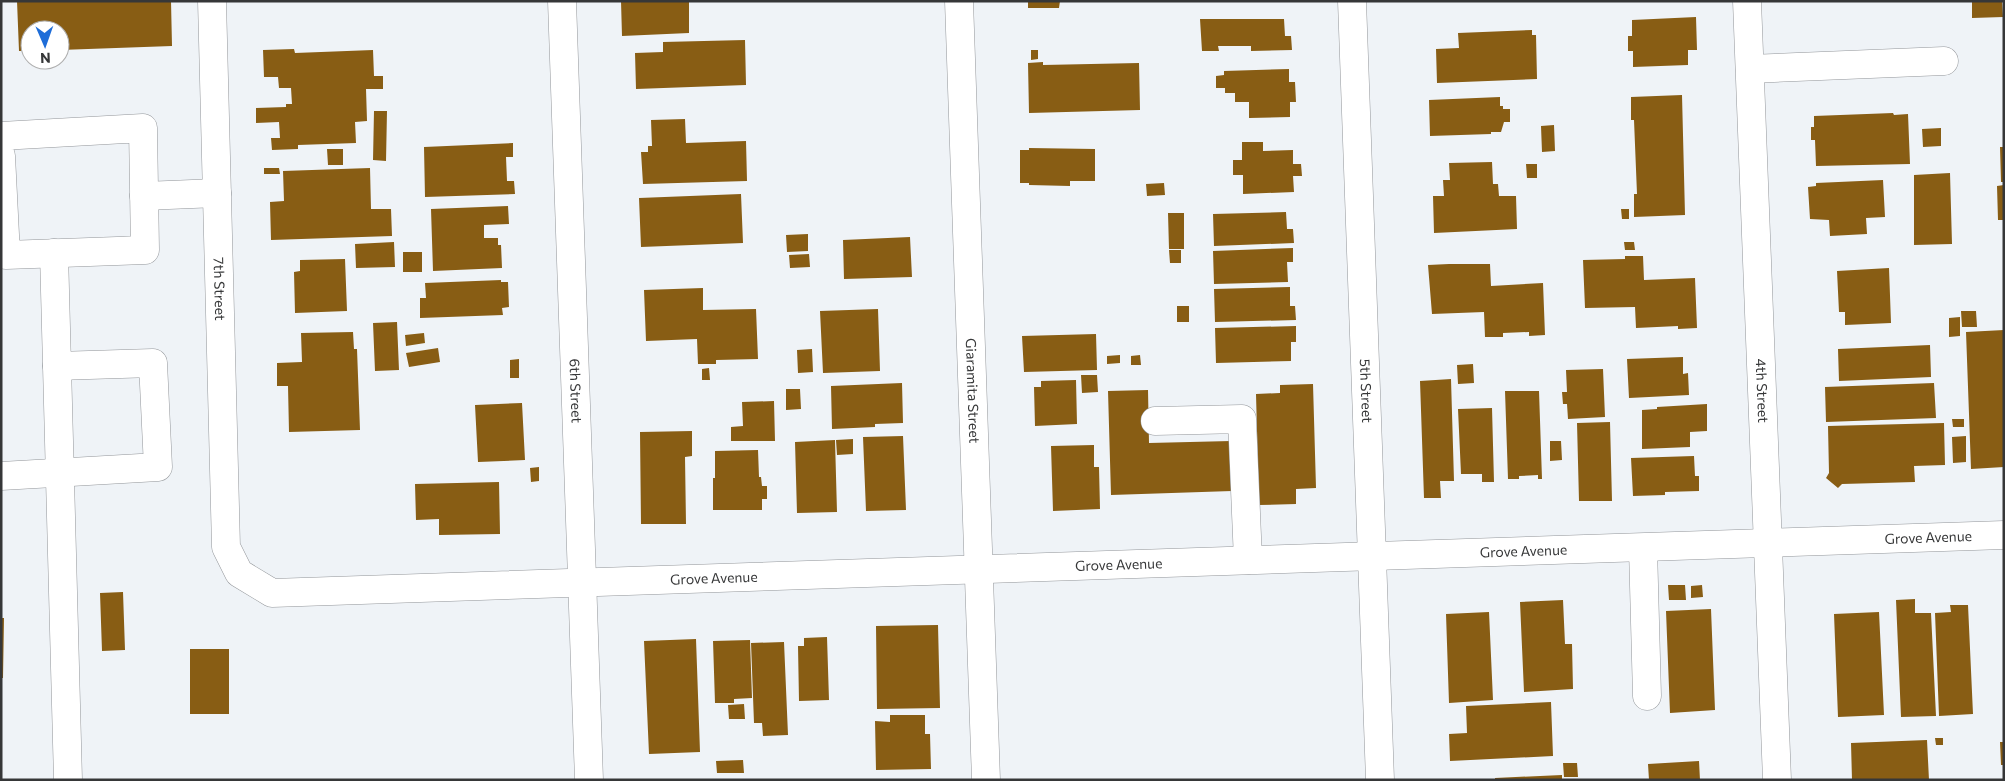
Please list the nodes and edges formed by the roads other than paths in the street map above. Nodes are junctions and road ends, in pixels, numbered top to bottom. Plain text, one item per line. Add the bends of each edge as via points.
1 (212, 1) edge
2 (562, 1) edge
3 (959, 1) edge
4 (1352, 1) edge
5 (1747, 1) edge
6 (1944, 61) dead end
7 (1750, 69) junction
8 (1, 136) edge
9 (1, 156) edge
10 (217, 193) junction
11 (144, 196) junction
12 (54, 254) junction
13 (57, 366) junction
14 (1155, 421) dead end
15 (60, 473) junction
16 (1, 476) edge
17 (2004, 535) edge
18 (1768, 544) junction
19 (1643, 548) junction
20 (1372, 555) junction
21 (1248, 560) junction
22 (979, 569) junction
23 (239, 573) joint
24 (581, 584) junction
25 (1647, 696) dead end
26 (68, 780) edge
27 (589, 780) edge
28 (986, 780) edge
29 (1380, 780) edge
30 (1777, 780) edge

1 - 10 street, 7th Street
2 - 24 street, 6th Street
3 - 22 street, Giaramita Street
4 - 20 street, 5th Street
5 - 7 street, 4th Street
6 - 7 street
7 - 18 street, 4th Street
8 - 11 street via 143,128
9 - 12 street via 6,255
10 - 11 street
10 - 23 street, 7th Street via 226,547
11 - 12 street via 145,250
12 - 13 street
13 - 15 street
13 - 15 street via 153,363 158,467
14 - 21 street via 1242,419
15 - 16 street
15 - 26 street
17 - 18 street, Grove Avenue
18 - 19 street, Grove Avenue
18 - 30 street, 4th Street
19 - 20 street, Grove Avenue
19 - 25 street
20 - 21 street, Grove Avenue
20 - 29 street, 5th Street
21 - 22 street, Grove Avenue
22 - 24 street, Grove Avenue
22 - 28 street, Giaramita Street
23 - 24 street, Grove Avenue via 272,593
24 - 27 street, 6th Street

